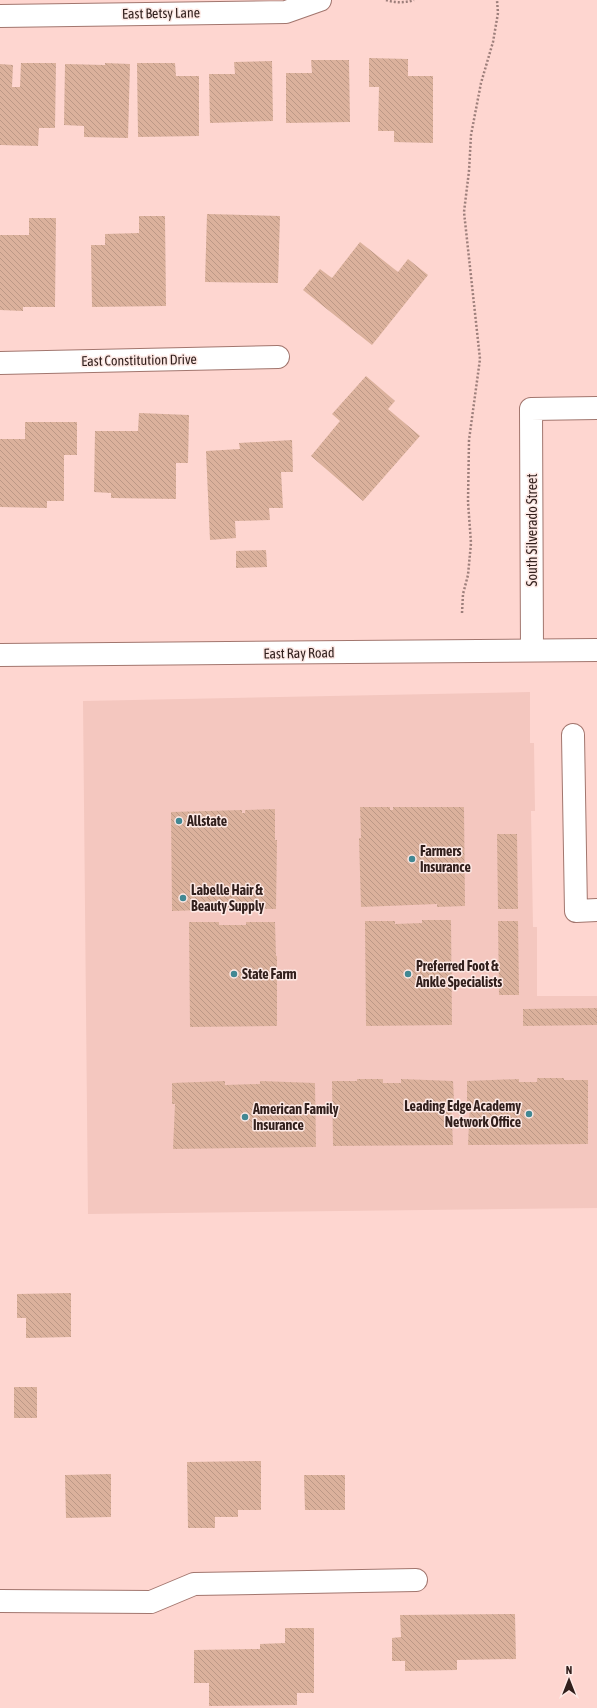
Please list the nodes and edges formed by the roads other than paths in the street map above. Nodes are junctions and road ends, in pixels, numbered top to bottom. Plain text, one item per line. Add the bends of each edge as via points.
1 (320, 0) edge
2 (0, 16) edge
3 (278, 357) dead end
4 (0, 362) edge
5 (597, 408) edge
6 (532, 650) junction
7 (597, 650) edge
8 (0, 655) edge
9 (572, 735) dead end
10 (597, 910) edge
11 (416, 1580) dead end
12 (0, 1601) edge

1 - 2 street, East Betsy Lane via 286,12
3 - 4 street, East Constitution Drive
5 - 6 street, South Silverado Street via 531,409
6 - 7 street, East Ray Road
6 - 8 street, East Ray Road
9 - 10 street via 576,911
11 - 12 street via 194,1584 151,1602

